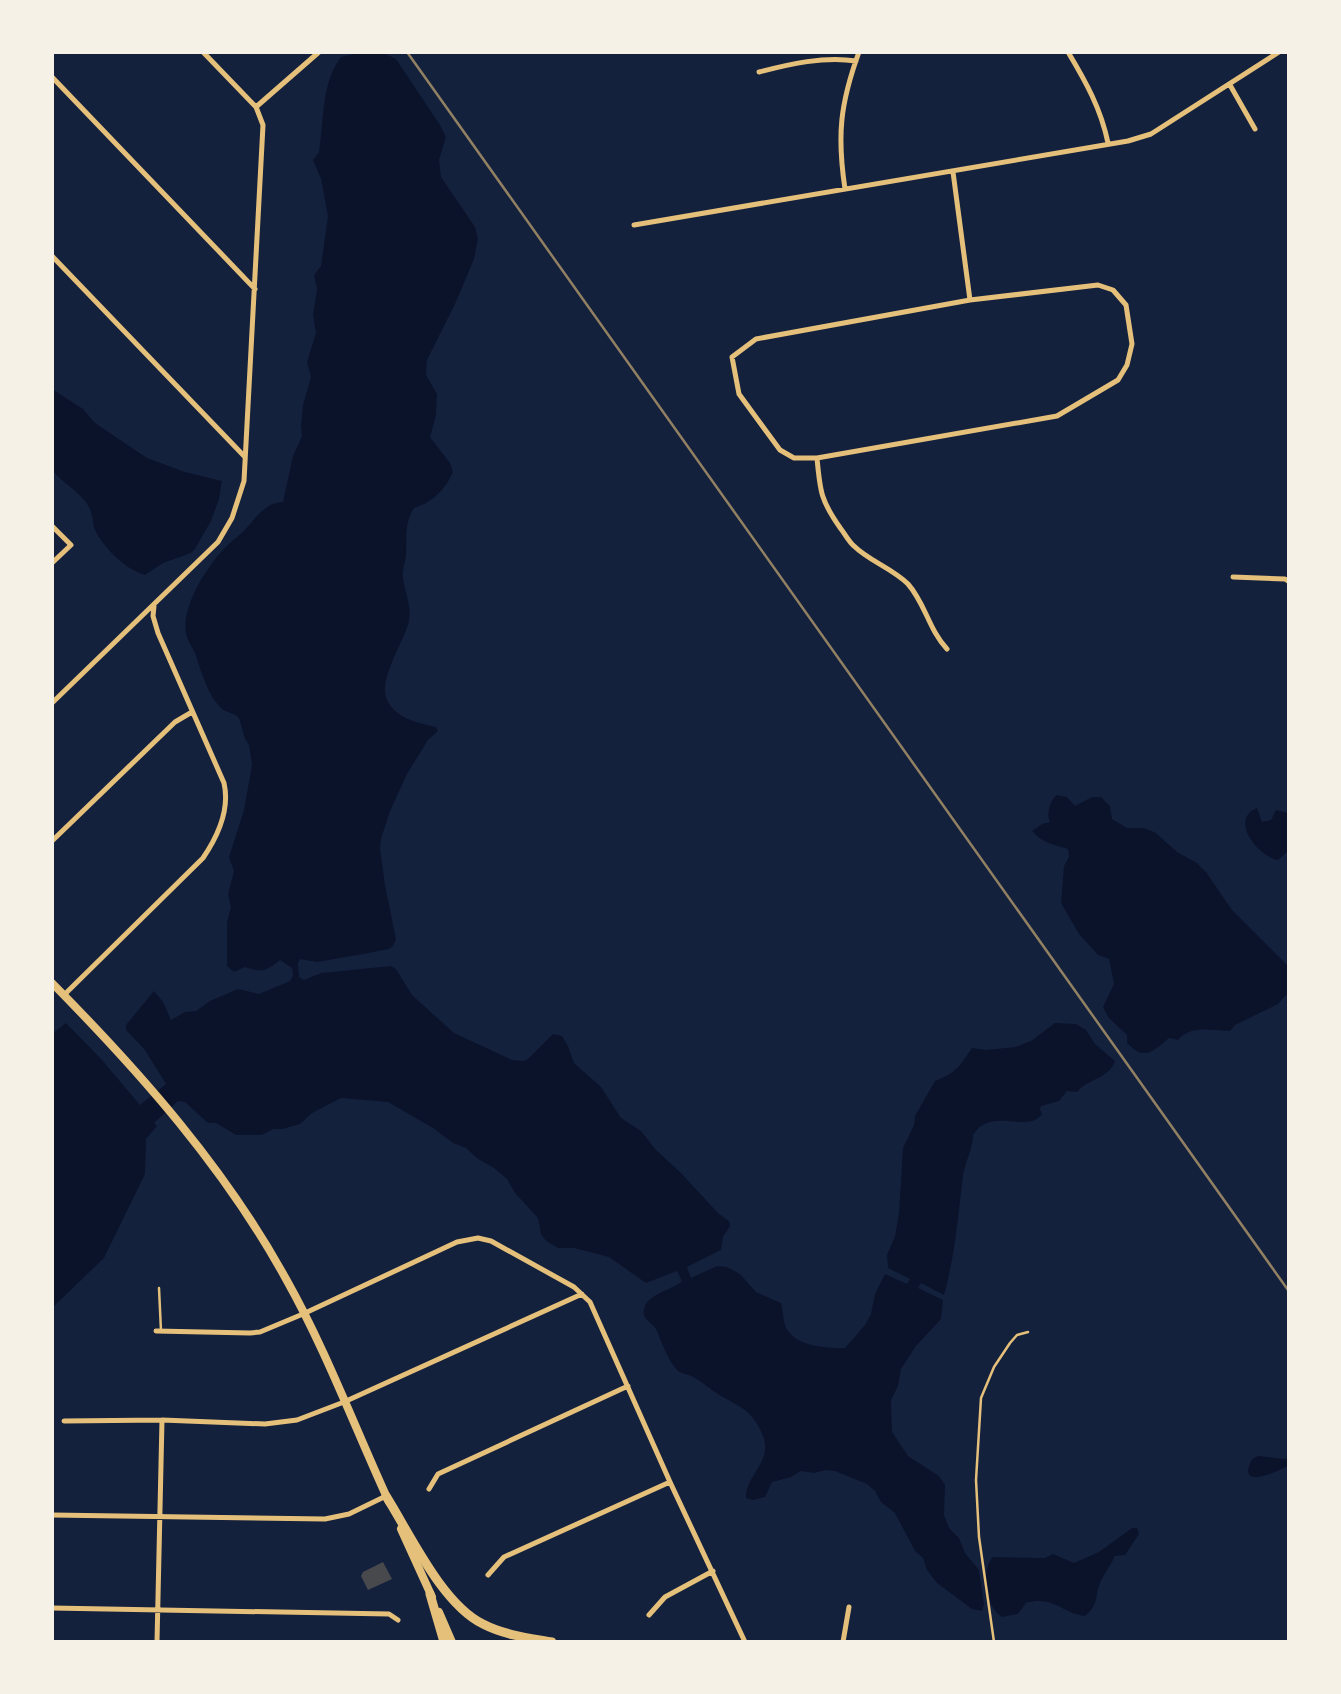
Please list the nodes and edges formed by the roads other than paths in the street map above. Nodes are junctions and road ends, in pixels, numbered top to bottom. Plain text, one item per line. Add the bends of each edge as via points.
1 (203, 52) edge
2 (318, 52) edge
3 (859, 52) edge
4 (1068, 52) edge
5 (1279, 52) edge
6 (856, 61) junction
7 (759, 72) dead end
8 (52, 77) edge
9 (1230, 85) junction
10 (256, 107) junction
11 (1255, 129) dead end
12 (1108, 143) junction
13 (953, 172) junction
14 (845, 189) junction
15 (634, 225) dead end
16 (52, 256) edge
17 (255, 289) junction
18 (970, 300) junction
19 (245, 457) junction
20 (817, 458) junction
21 (52, 526) edge
22 (52, 563) edge
23 (1233, 576) dead end
24 (1289, 581) edge
25 (154, 606) junction
26 (947, 649) dead end
27 (52, 703) edge
28 (192, 712) junction
29 (52, 841) edge
30 (52, 983) edge
31 (64, 995) junction
32 (159, 1288) dead end
33 (582, 1294) junction
34 (303, 1314) junction
35 (159, 1331) joint
36 (1028, 1332) dead end
37 (628, 1386) junction
38 (344, 1402) junction
39 (162, 1420) junction
40 (64, 1421) dead end
41 (670, 1482) junction
42 (429, 1489) dead end
43 (386, 1496) junction
44 (52, 1515) edge
45 (160, 1517) junction
46 (713, 1571) junction
47 (488, 1575) dead end
48 (430, 1594) junction
49 (849, 1607) dead end
50 (52, 1608) edge
51 (159, 1609) junction
52 (649, 1615) dead end
53 (398, 1620) dead end
54 (157, 1642) edge
55 (444, 1642) edge
56 (452, 1642) edge
57 (552, 1642) edge
58 (745, 1642) edge
59 (843, 1642) edge
60 (994, 1642) edge

1 - 10 street
2 - 10 street
3 - 6 street
4 - 12 street via 1097,103
5 - 9 street
6 - 7 street via 810,62
6 - 14 street via 840,126
8 - 17 street
9 - 11 street
9 - 12 street via 1151,134
10 - 17 street via 263,125
12 - 13 street
13 - 14 street
13 - 18 street
14 - 15 street
16 - 19 street
17 - 19 street
18 - 20 street via 756,339 732,357 739,394 780,450 794,458
18 - 20 street via 1098,285 1113,290 1126,305 1132,344 1127,365 1118,380 1058,416
19 - 25 street via 244,481 218,542
20 - 26 street via 825,506 854,547 908,584
21 - 22 street via 71,545
23 - 24 street
25 - 27 street
25 - 28 street via 158,633
28 - 29 street via 174,722
28 - 31 street via 227,796 211,845
30 - 31 main road
31 - 34 main road via 173,1115 265,1244
32 - 35 lane
33 - 34 street via 491,1241 467,1238
33 - 37 street via 590,1302
33 - 38 street
34 - 35 street via 260,1332
34 - 38 main road
36 - 60 lane via 1010,1343 981,1398 976,1480 979,1537
37 - 41 street
37 - 42 street via 438,1474
38 - 39 street via 286,1422
38 - 43 main road
39 - 40 street
39 - 45 street
41 - 46 street
41 - 47 street via 504,1557
43 - 45 street via 349,1514 325,1518
43 - 48 main road
43 - 57 highway via 460,1608 499,1630
44 - 45 street
45 - 51 street
46 - 52 street via 665,1597
46 - 58 street
48 - 55 highway
48 - 56 main road
49 - 59 street
50 - 51 street
51 - 53 street via 389,1614
51 - 54 street

